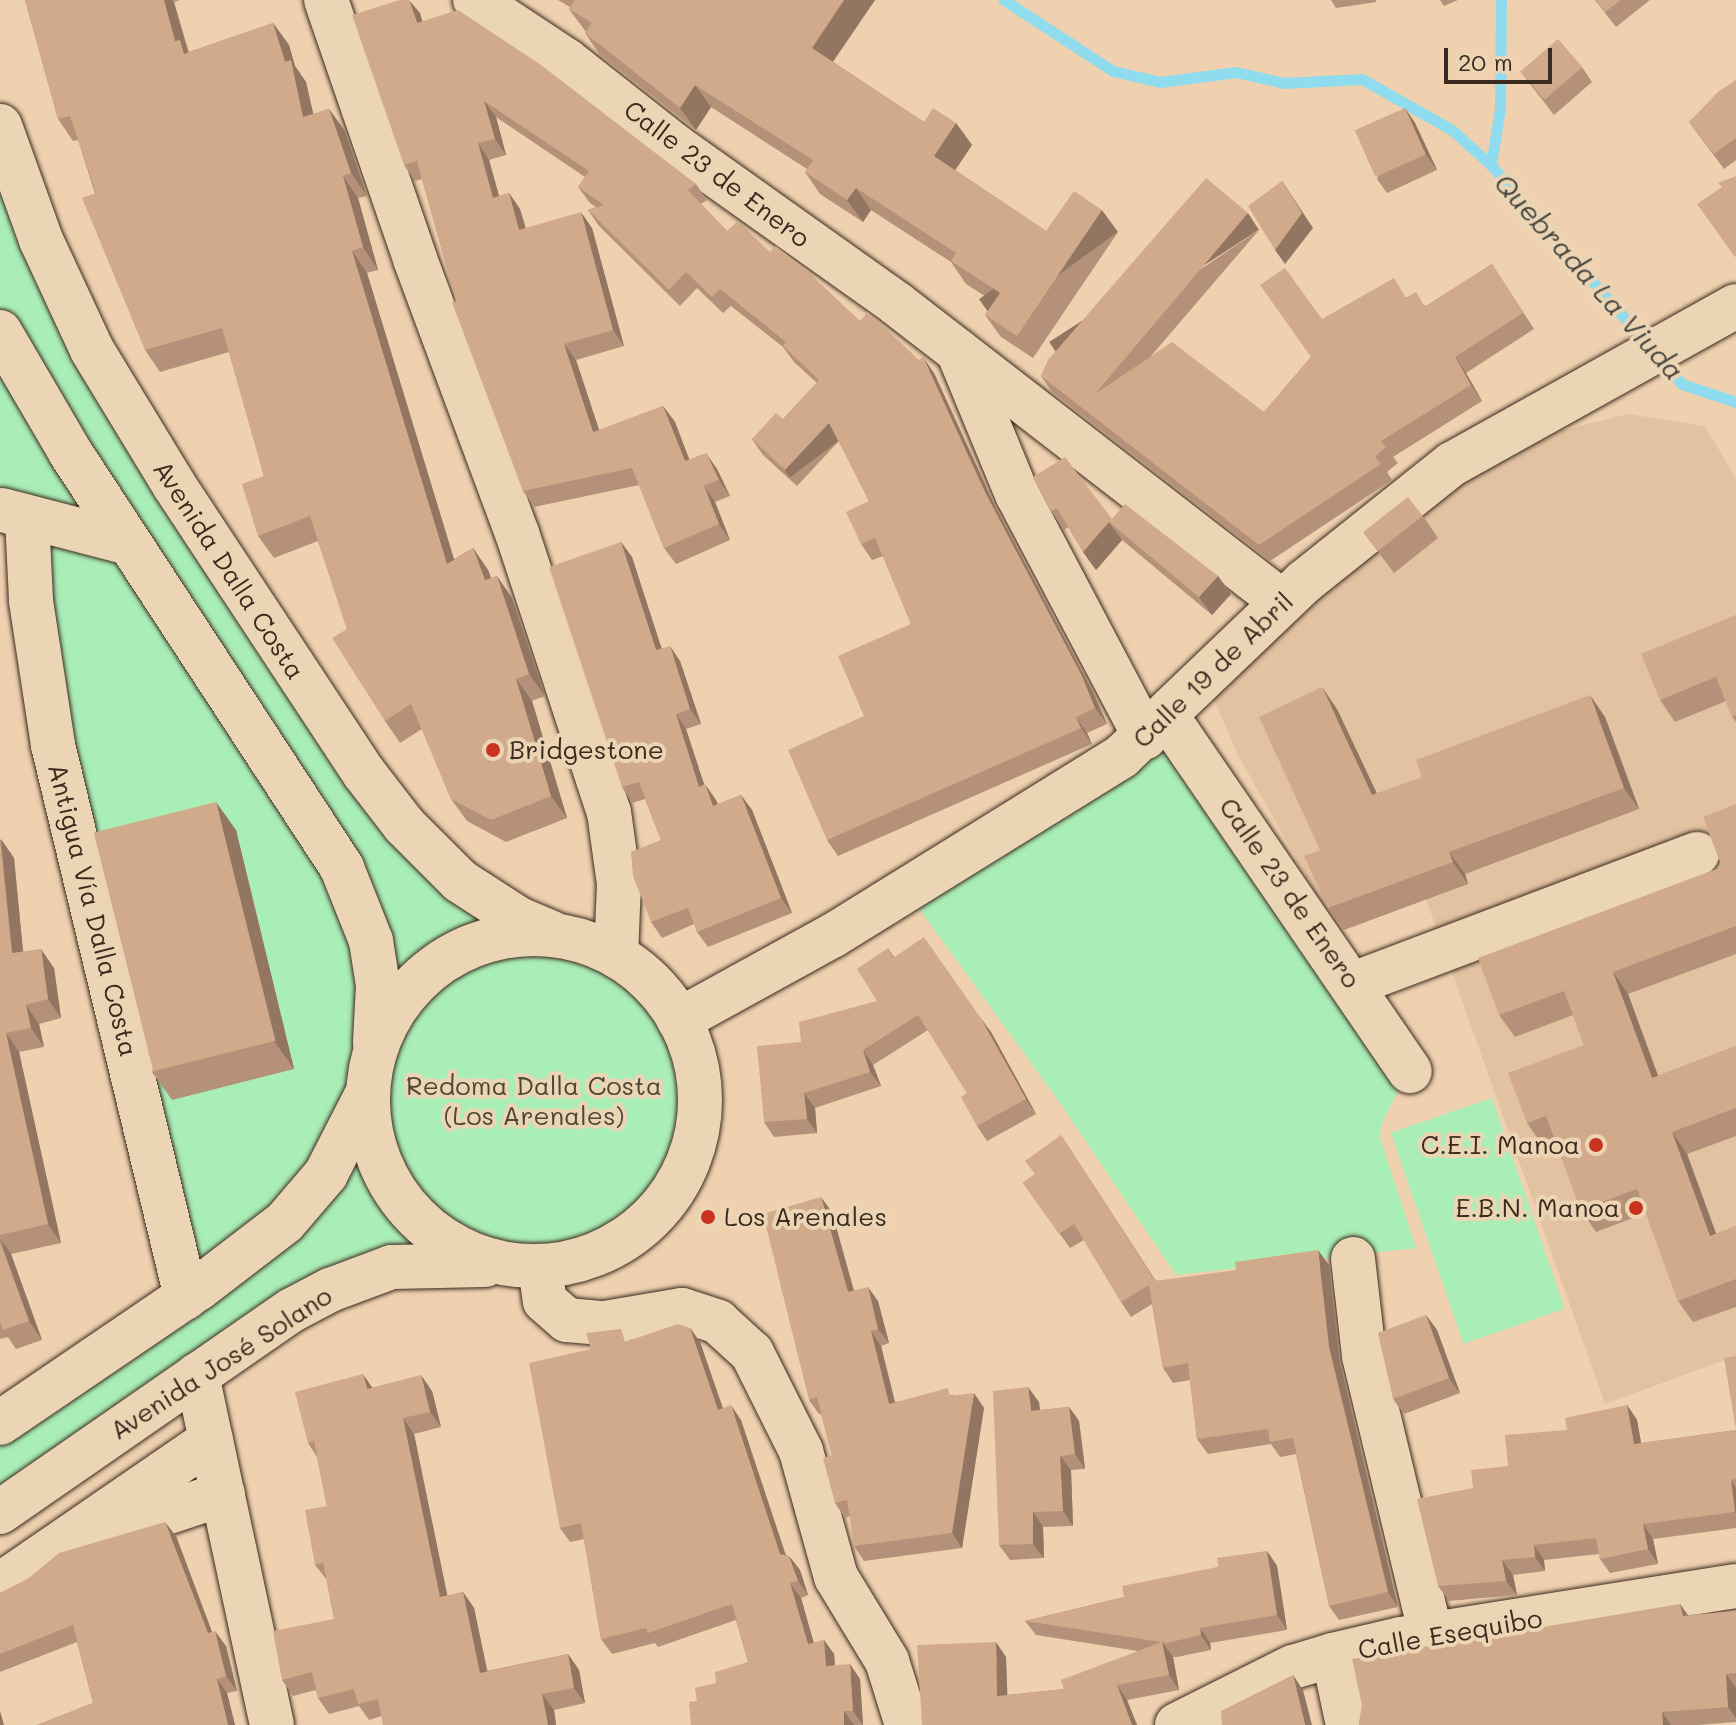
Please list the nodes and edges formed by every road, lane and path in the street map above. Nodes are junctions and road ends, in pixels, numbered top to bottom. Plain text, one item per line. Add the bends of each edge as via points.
1 (326, 0) edge
2 (475, 0) edge
3 (0, 126) edge
4 (1736, 306) edge
5 (0, 332) edge
6 (958, 350) junction
7 (14, 514) edge
8 (129, 543) junction
9 (1282, 602) junction
10 (1157, 727) junction
11 (1697, 854) dead end
12 (558, 936) junction
13 (616, 955) junction
14 (1353, 984) junction
15 (679, 1020) junction
16 (1410, 1071) dead end
17 (370, 1077) junction
18 (1353, 1259) dead end
19 (525, 1266) junction
20 (186, 1297) junction
21 (197, 1375) junction
22 (0, 1423) edge
23 (211, 1440) junction
24 (223, 1494) junction
25 (0, 1512) edge
26 (47, 1553) junction
27 (0, 1585) edge
28 (1736, 1586) edge
29 (1431, 1635) junction
30 (1333, 1655) junction
31 (272, 1725) edge
32 (907, 1725) edge
33 (1177, 1725) edge
34 (1348, 1725) edge

1 - 13 street via 517,533 609,812 619,884
2 - 6 street, Calle 23 de Enero via 567,61 675,146
3 - 12 street, Avenida Dalla Costa via 41,240 92,350 174,485 364,773 404,825 460,881 519,919
4 - 9 street, Calle 19 de Abril via 1452,464
5 - 8 street
6 - 9 street, Calle 23 de Enero
6 - 10 street, Calle 23 de Enero via 1017,494
7 - 8 street
7 - 20 street, Antigua Vía Dalla Costa via 53,745
8 - 17 street via 342,868 371,941 378,985
9 - 10 street, Calle 19 de Abril
10 - 14 street, Calle 23 de Enero
10 - 15 street, Calle 19 de Abril via 832,936
11 - 14 street
12 - 13 street
12 - 17 street via 497,938 441,963 398,1006
13 - 15 street, Avenida José Solano via 662,994
14 - 16 street, Calle 23 de Enero
15 - 19 street, Avenida José Solano via 698,1078 697,1124 685,1168 650,1218 626,1238 599,1253
17 - 19 street via 376,1153 406,1206 452,1245
17 - 20 street via 342,1146 304,1201 253,1249
18 - 29 street via 1364,1356
19 - 21 street, Avenida José Solano via 416,1263 362,1276 292,1310
19 - 32 street via 545,1301 567,1320 605,1323 682,1310 718,1322 752,1353 801,1451 836,1577 887,1661
20 - 22 street
21 - 23 street
21 - 25 street, Avenida José Solano
23 - 24 street
23 - 26 street
24 - 26 street
24 - 31 street
26 - 27 street
28 - 29 street, Calle Esequibo
29 - 30 street, Calle Esequibo
30 - 33 street, Calle Esequibo via 1293,1667
30 - 34 street

